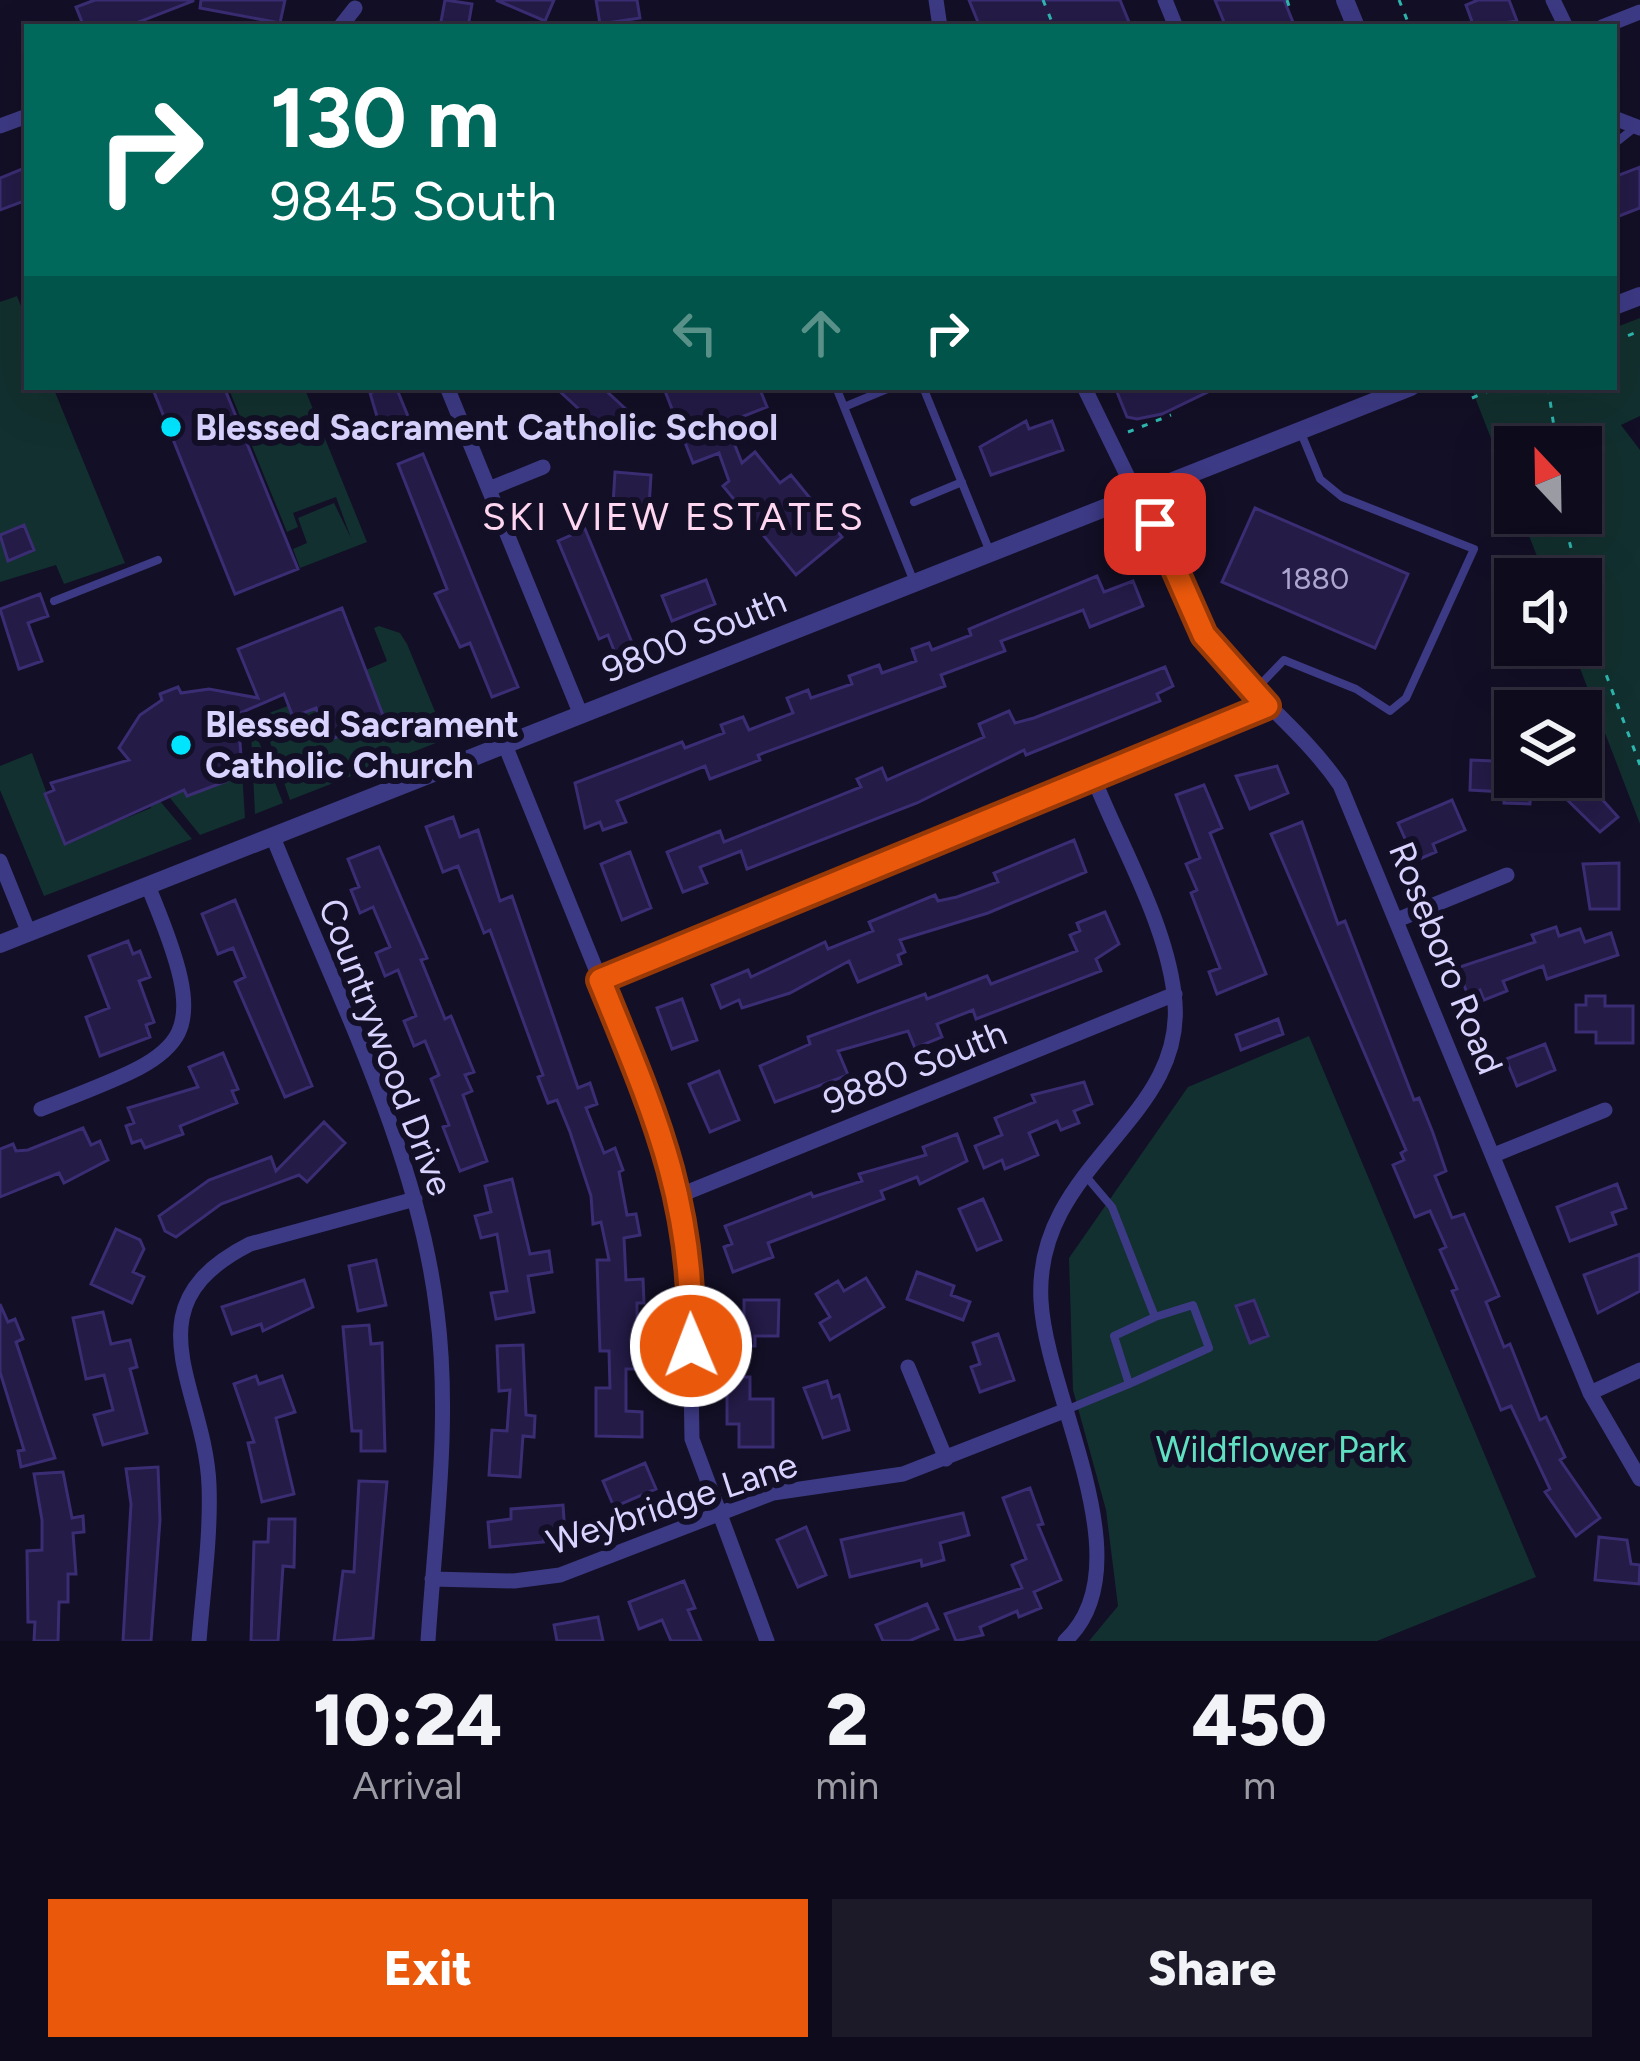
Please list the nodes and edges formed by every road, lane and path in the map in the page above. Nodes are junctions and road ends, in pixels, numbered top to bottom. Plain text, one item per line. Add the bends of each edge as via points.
1 (1287, 0) edge
2 (355, 8) dead end
3 (1291, 9) dead end
4 (1640, 12) edge
5 (342, 24) edge
6 (1610, 24) edge
7 (448, 390) edge
8 (837, 390) edge
9 (884, 390) edge
10 (924, 390) edge
11 (1085, 390) edge
12 (1404, 390) edge
13 (1491, 390) edge
14 (1548, 390) edge
15 (1472, 398) dead end
16 (844, 406) junction
17 (1172, 415) dead end
18 (1554, 426) edge
19 (1300, 431) junction
20 (1126, 432) dead end
21 (543, 467) dead end
22 (962, 482) junction
23 (489, 489) junction
24 (1138, 496) junction
25 (914, 502) dead end
26 (990, 554) junction
27 (158, 560) dead end
28 (914, 584) junction
29 (54, 601) dead end
30 (1602, 664) edge
31 (1253, 692) junction
32 (1267, 706) junction
33 (580, 715) junction
34 (506, 745) junction
35 (1640, 765) edge
36 (1094, 779) junction
37 (273, 837) junction
38 (0, 861) edge
39 (1507, 875) dead end
40 (148, 886) junction
41 (1397, 920) junction
42 (29, 933) junction
43 (0, 944) edge
44 (600, 980) junction
45 (1174, 994) junction
46 (41, 1109) dead end
47 (1605, 1110) dead end
48 (1494, 1155) junction
49 (1082, 1173) junction
50 (678, 1196) junction
51 (415, 1199) junction
52 (1155, 1318) junction
53 (908, 1367) dead end
54 (1640, 1370) edge
55 (1130, 1384) junction
56 (1590, 1393) junction
57 (1064, 1412) junction
58 (946, 1459) junction
59 (1640, 1479) edge
60 (716, 1514) junction
61 (432, 1579) junction
62 (199, 1641) edge
63 (428, 1641) edge
64 (767, 1641) edge
65 (1065, 1641) edge

1 - 3 path
2 - 5 street
4 - 6 street
7 - 23 street
8 - 16 lane
9 - 16 lane
10 - 22 lane
11 - 24 street, Roseboro Road
12 - 19 street, 9800 South
13 - 15 path
14 - 18 path
16 - 28 lane
17 - 20 path
19 - 24 street, 9800 South
19 - 31 lane via 1320,479 1342,496 1474,549 1406,698 1390,711 1284,660
21 - 23 street
22 - 25 lane
22 - 26 lane
23 - 33 street
24 - 26 street, 9800 South
24 - 31 street, Roseboro Road via 1204,635
26 - 28 street, 9800 South
27 - 29 lane
28 - 33 street, 9800 South
30 - 35 path
31 - 32 street, Roseboro Road
32 - 36 street
32 - 41 street, Roseboro Road via 1340,785
33 - 34 street, 9800 South
34 - 37 street, 9800 South
34 - 44 street
36 - 44 street
36 - 45 street
37 - 40 street, 9800 South
37 - 51 street, Countrywood Drive
38 - 42 street
39 - 41 street
40 - 42 street, 9800 South
40 - 46 street via 183,980 178,1036 148,1067
41 - 48 street, Roseboro Road
42 - 43 street, 9800 South
44 - 50 street via 668,1147
45 - 49 street via 1170,1058 1154,1091
45 - 50 street, 9880 South
47 - 48 street
48 - 56 street, Roseboro Road
49 - 52 lane via 1112,1207
49 - 57 street via 1052,1231 1040,1298
50 - 60 street via 691,1296 692,1439
51 - 61 street, Countrywood Drive via 442,1367
51 - 62 street via 250,1244 225,1257 189,1297 178,1353 209,1484
52 - 55 lane via 1114,1336
52 - 55 lane via 1192,1305 1209,1348
53 - 58 street
54 - 56 street
55 - 57 lane
56 - 59 street, Roseboro Road
57 - 58 street, Weybridge Lane
57 - 65 street via 1100,1558 1096,1595
58 - 60 street, Weybridge Lane via 903,1474 773,1493
60 - 61 street, Weybridge Lane via 560,1575
60 - 64 street
61 - 63 street, Countrywood Drive

